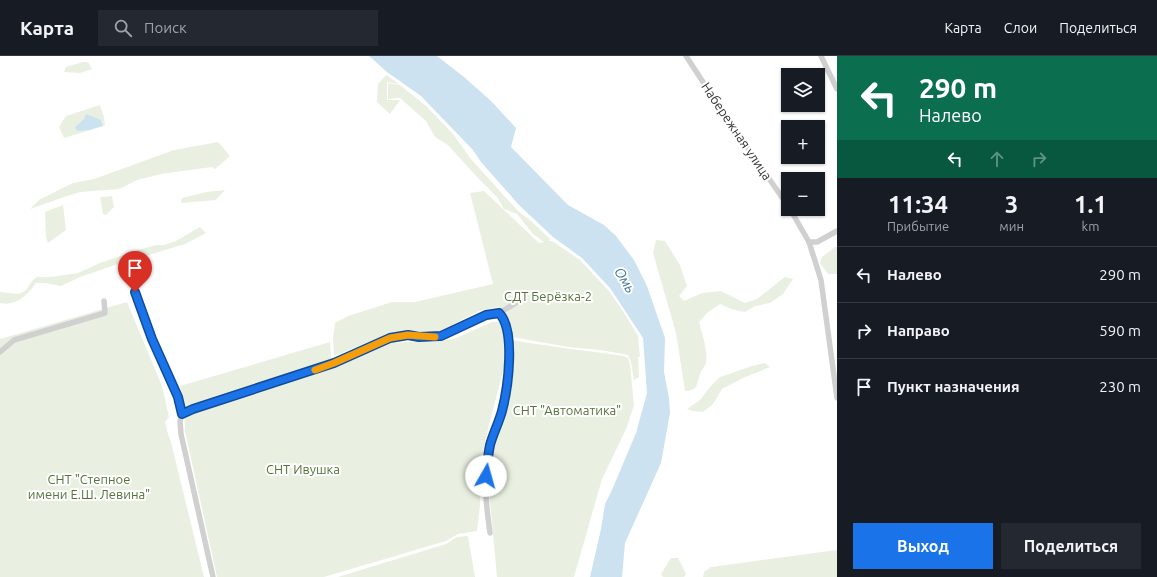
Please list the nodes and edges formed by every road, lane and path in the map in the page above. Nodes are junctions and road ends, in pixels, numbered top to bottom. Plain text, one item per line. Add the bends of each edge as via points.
1 (686, 56) edge
2 (820, 56) edge
3 (837, 89) edge
4 (781, 196) edge
5 (794, 216) edge
6 (837, 231) edge
7 (809, 242) junction
8 (135, 292) dead end
9 (104, 301) dead end
10 (516, 303) dead end
11 (499, 313) junction
12 (0, 352) edge
13 (837, 398) edge
14 (182, 414) junction
15 (490, 533) dead end
16 (213, 577) edge

1 - 4 street, Набережная улица
2 - 3 street
5 - 7 street
6 - 7 street via 817,242
7 - 13 street via 821,280
8 - 14 street via 152,339 178,397
9 - 12 street via 105,313 14,340
10 - 11 street
11 - 14 street via 486,315 441,336 408,335 390,338 334,363
11 - 15 street via 504,318 509,339 508,374 487,468
14 - 16 street via 182,440

